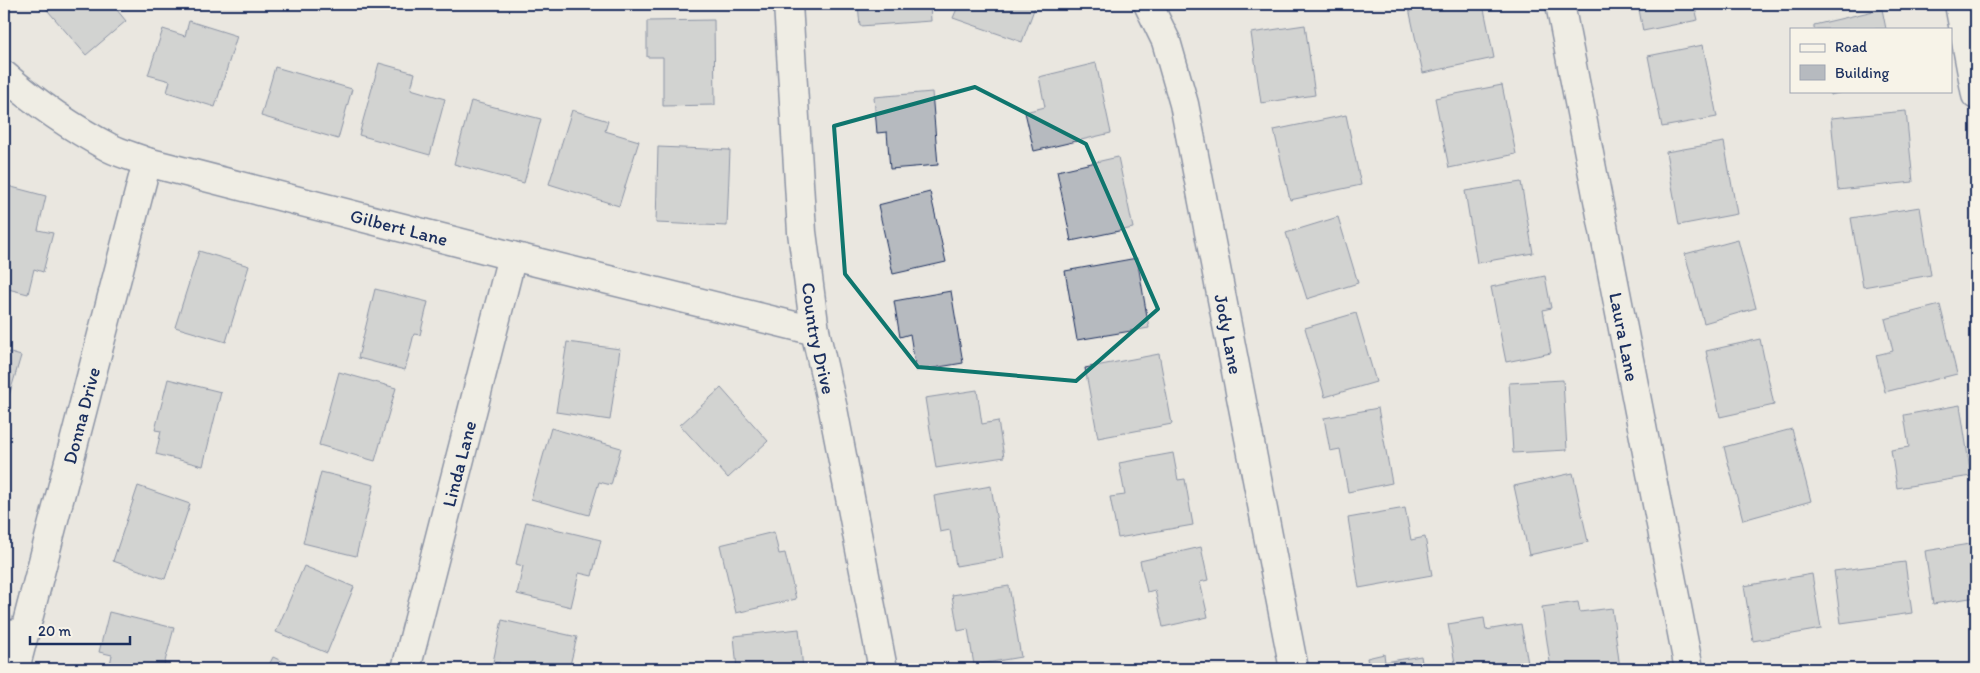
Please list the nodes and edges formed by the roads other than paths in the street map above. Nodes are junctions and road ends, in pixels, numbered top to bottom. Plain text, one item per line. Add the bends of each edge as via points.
1 (788, 4) edge
2 (1148, 4) edge
3 (1560, 4) edge
4 (1965, 7) edge
5 (4, 76) edge
6 (1976, 95) edge
7 (147, 162) junction
8 (512, 256) junction
9 (815, 332) junction
10 (15, 627) edge
11 (15, 669) edge
12 (406, 669) edge
13 (883, 669) edge
14 (1294, 669) edge
15 (1690, 669) edge

1 - 9 street, Country Drive via 802,232
2 - 14 street, Jody Lane via 1166,41 1184,104
3 - 15 street, Laura Lane
4 - 6 street
5 - 7 street, Gilbert Lane via 30,98 73,126 111,148
7 - 8 street, Gilbert Lane
7 - 10 street, Donna Drive
8 - 9 street, Gilbert Lane
8 - 12 street, Linda Lane
9 - 13 street, Country Drive
10 - 11 street, Donna Drive

